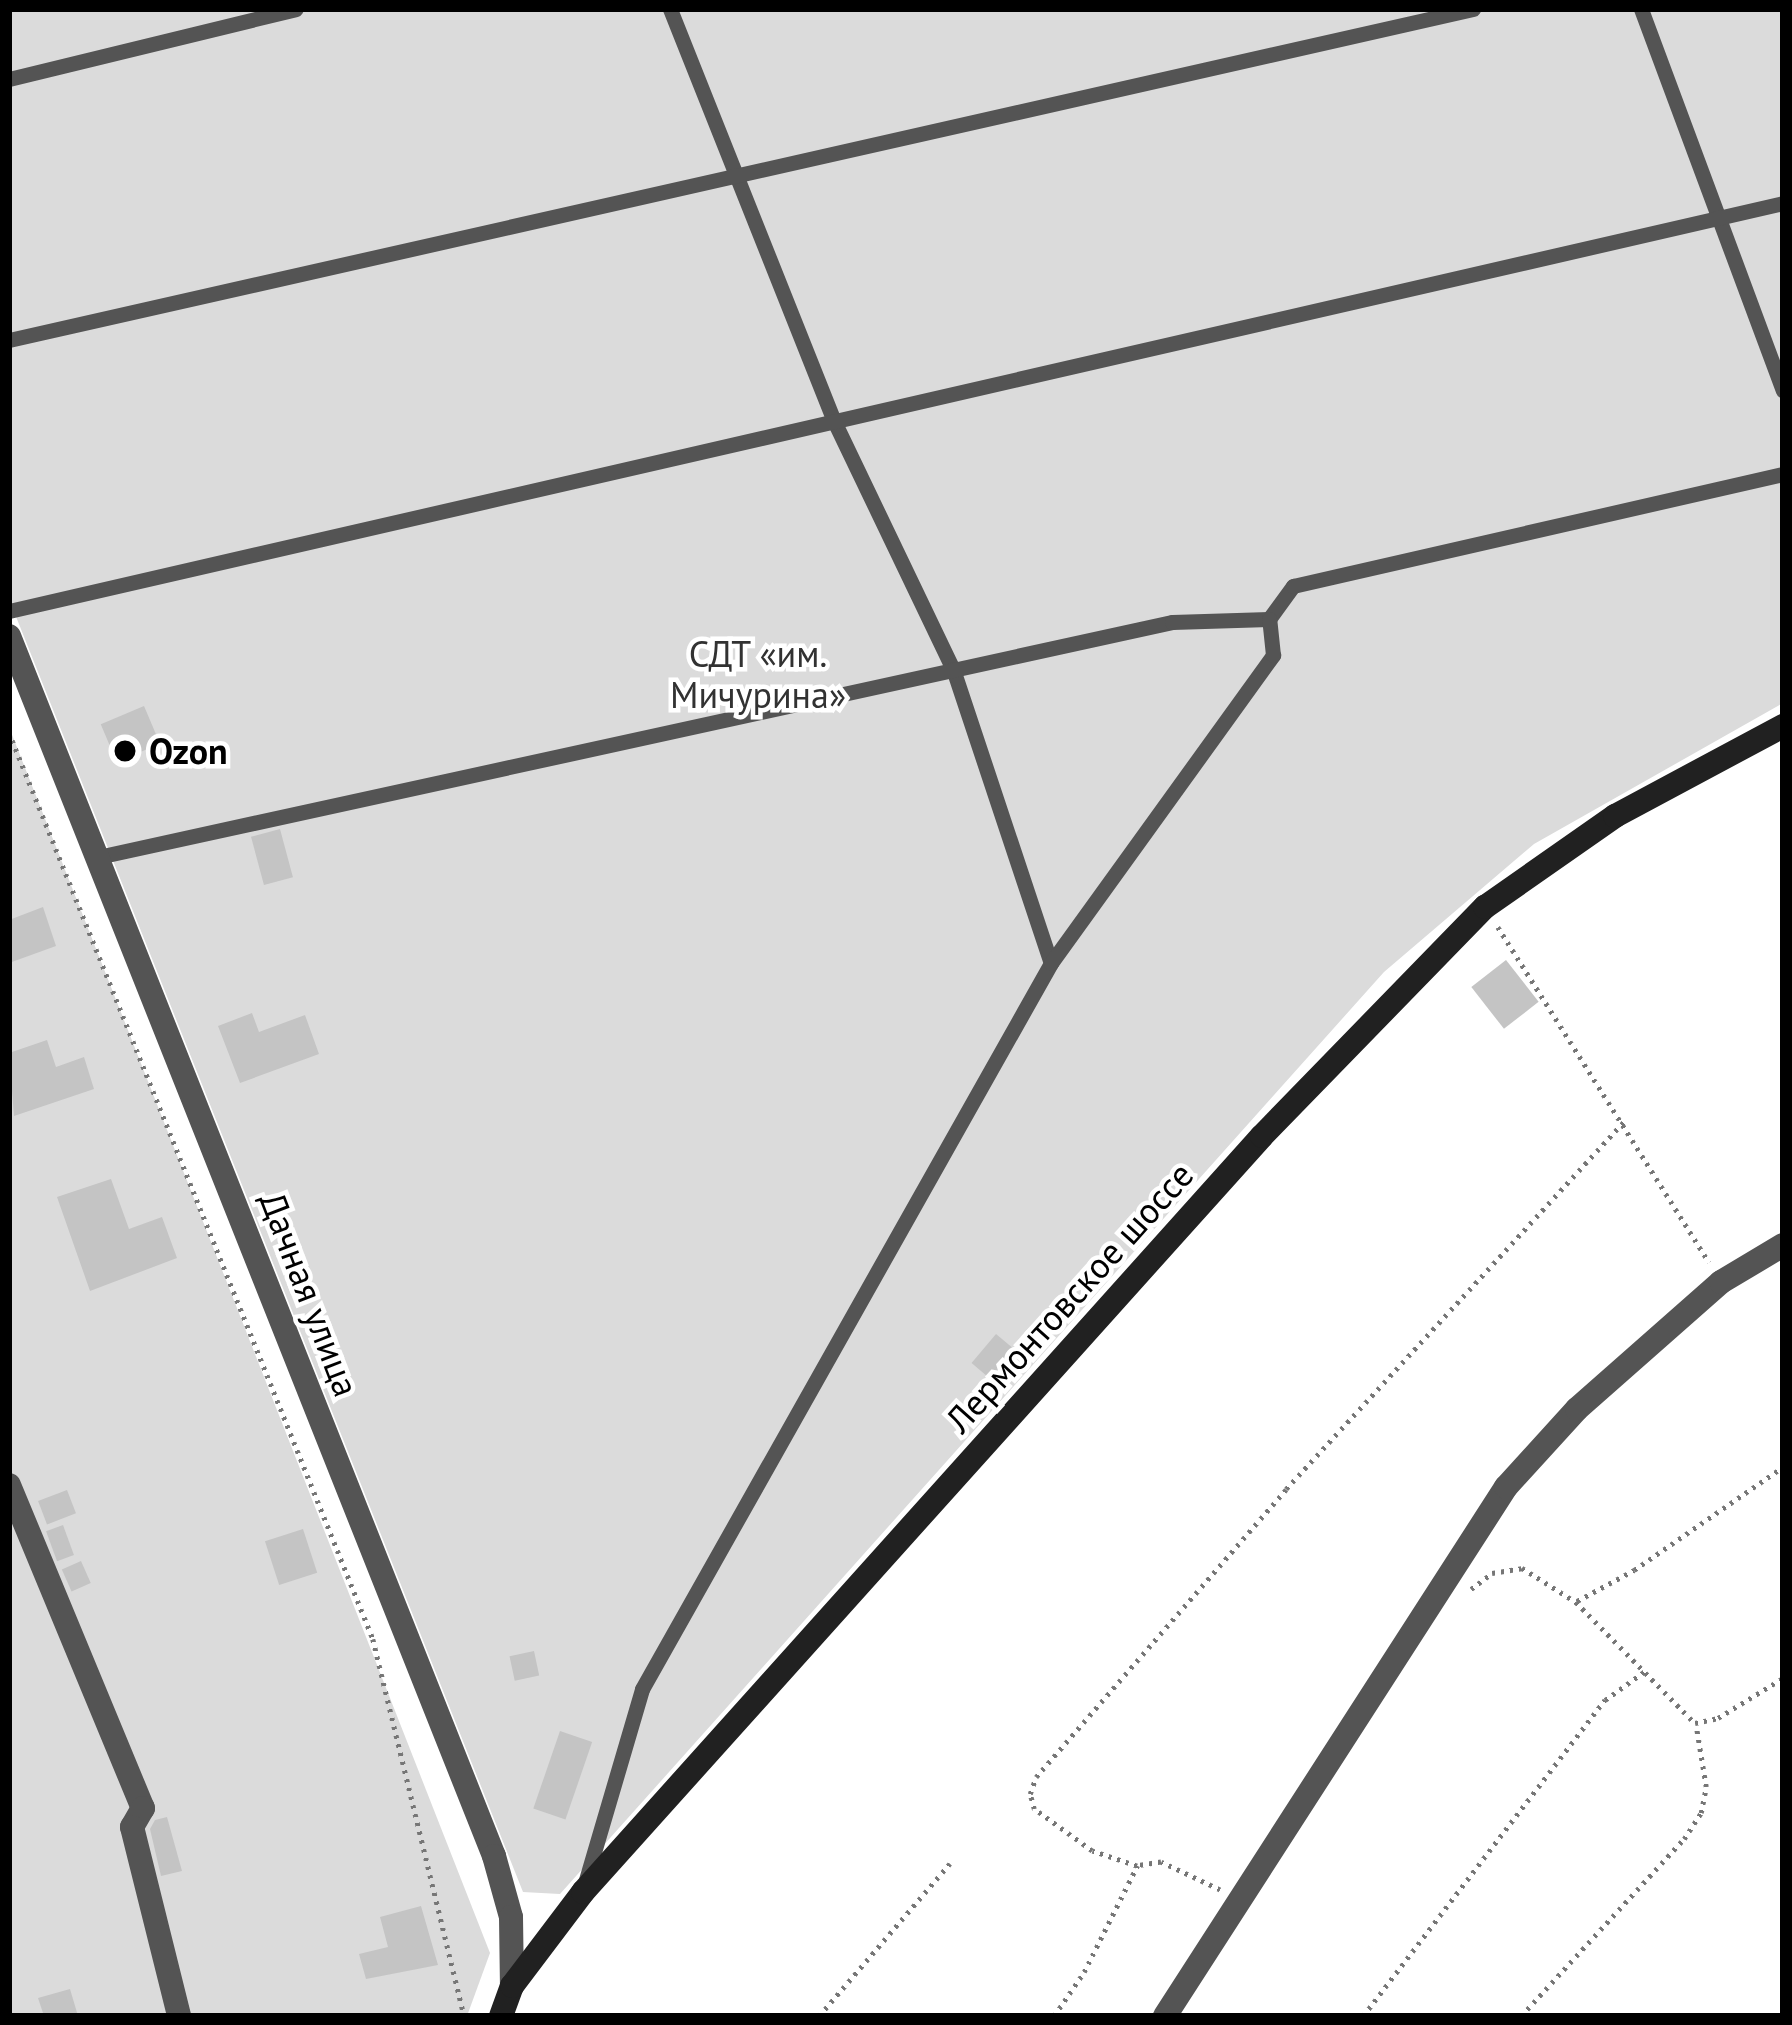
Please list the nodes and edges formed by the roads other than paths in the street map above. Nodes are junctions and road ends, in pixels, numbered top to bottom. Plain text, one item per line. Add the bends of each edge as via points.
1 (296, 9) edge
2 (670, 9) edge
3 (1473, 9) edge
4 (1641, 9) edge
5 (9, 79) edge
6 (736, 174) junction
7 (1783, 203) edge
8 (1719, 217) junction
9 (9, 340) edge
10 (1783, 390) edge
11 (834, 421) junction
12 (1783, 474) edge
13 (9, 611) edge
14 (1268, 619) junction
15 (9, 636) edge
16 (953, 669) junction
17 (1783, 726) edge
18 (98, 857) junction
19 (1051, 963) junction
20 (1783, 1245) edge
21 (9, 1485) edge
22 (583, 1892) junction
23 (512, 1986) junction
24 (179, 2016) edge
25 (501, 2016) edge
26 (1165, 2016) edge

1 - 5 lane
2 - 6 lane
3 - 6 lane
4 - 8 lane
6 - 9 lane
6 - 11 lane
7 - 8 lane
8 - 10 lane
8 - 11 lane
11 - 13 lane
11 - 16 lane
12 - 14 lane via 1293,586
14 - 16 lane via 1172,622
14 - 19 lane via 1273,655
15 - 18 street, Дачная улица
16 - 18 lane
16 - 19 lane
17 - 22 street, Лермонтовское шоссе via 1615,816 1485,907 1262,1136
18 - 23 street, Дачная улица via 494,1856 511,1917
19 - 22 lane via 642,1689
20 - 26 street via 1720,1282 1577,1409 1506,1487
21 - 24 street via 143,1808 132,1826
22 - 23 street, Лермонтовское шоссе
23 - 25 street, Лермонтовское шоссе

